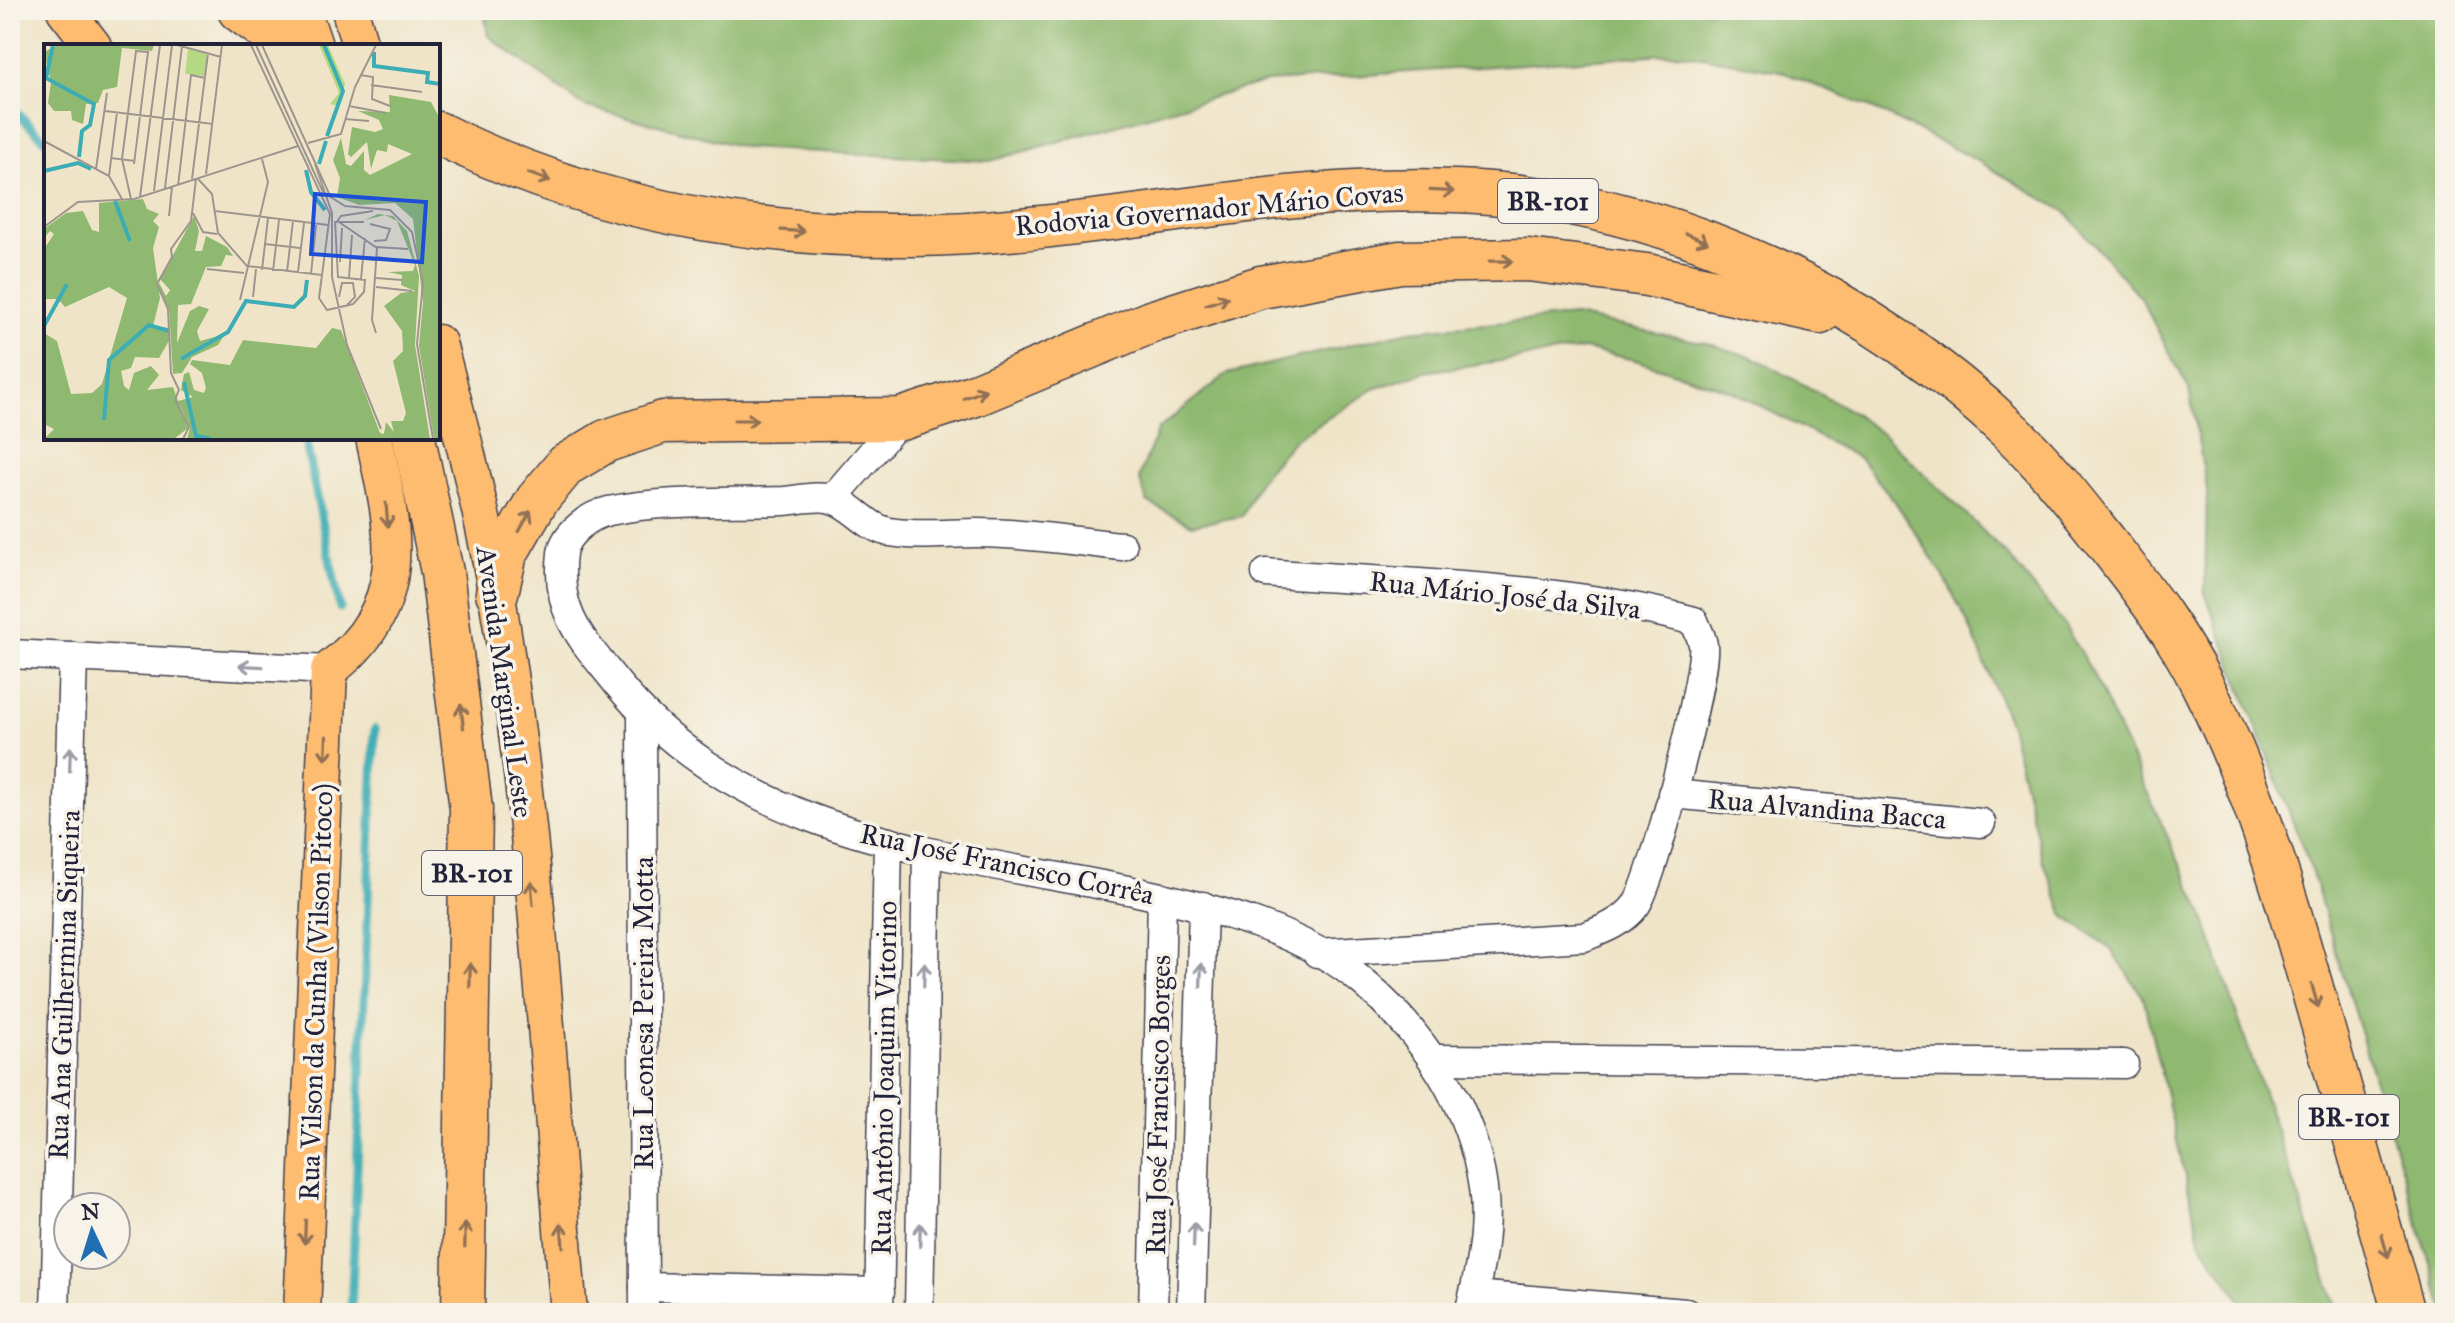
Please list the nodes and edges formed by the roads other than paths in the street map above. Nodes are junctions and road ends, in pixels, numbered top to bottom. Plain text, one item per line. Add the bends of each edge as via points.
1 (65, 10) edge
2 (239, 10) edge
3 (299, 10) edge
4 (350, 10) edge
5 (91, 44) edge
6 (285, 44) edge
7 (310, 44) edge
8 (359, 44) edge
9 (452, 140) edge
10 (1872, 324) junction
11 (440, 351) edge
12 (901, 419) junction
13 (374, 440) edge
14 (414, 440) edge
15 (832, 499) junction
16 (1122, 546) dead end
17 (1266, 573) dead end
18 (497, 593) junction
19 (10, 654) edge
20 (73, 657) junction
21 (329, 670) junction
22 (642, 714) junction
23 (1672, 794) junction
24 (1981, 823) dead end
25 (888, 842) junction
26 (927, 853) junction
27 (1162, 897) junction
28 (1203, 906) junction
29 (1317, 953) junction
30 (1434, 1059) junction
31 (2124, 1064) dead end
32 (644, 1300) edge
33 (879, 1302) edge
34 (1472, 1304) edge
35 (55, 1313) edge
36 (302, 1313) edge
37 (463, 1313) edge
38 (569, 1313) edge
39 (919, 1313) edge
40 (1153, 1313) edge
41 (1191, 1313) edge
42 (1686, 1313) edge
43 (2404, 1313) edge

1 - 5 main road
2 - 6 highway
3 - 7 highway
4 - 8 main road
9 -> 10 highway, Rodovia Governador Mário Covas / BR-101 via 537,176 645,208 763,229 839,234 999,230 1344,191 1496,193 1588,207 1682,233 1762,266
12 -> 10 highway via 975,395 1151,322 1261,287 1400,262 1528,260 1647,275
10 -> 43 highway, Rodovia Governador Mário Covas / BR-101 via 1944,374 2012,432 2064,488 2142,588 2201,680 2252,798 2293,921
11 - 18 main road, Avenida Marginal Leste
12 - 15 street
18 -> 12 highway via 506,554 537,500 566,465 606,441 663,422
13 -> 21 main road via 392,569 381,614 357,649
37 -> 14 highway, BR-101 via 471,809 442,572
15 - 16 street via 883,532 979,533
15 - 22 street, Rua José Francisco Corrêa via 607,511 583,523 562,546 560,587 567,616
17 - 23 street, Rua Mário José da Silva via 1553,596 1646,608 1694,621 1703,645 1699,682
38 -> 18 main road, Avenida Marginal Leste via 520,754
19 - 20 street
21 -> 20 street
35 -> 20 street, Rua Ana Guilhermina Siqueira
21 -> 36 main road, Rua Vilson da Cunha (Vilson Pitoco)
22 - 25 street, Rua José Francisco Corrêa via 695,759 740,786 794,813
22 - 32 street, Rua Leonesa Pereira Motta
23 - 24 street, Rua Alvandina Bacca
23 - 29 street, Rua Mário José da Silva via 1636,906 1610,927 1551,941
25 - 26 street, Rua José Francisco Corrêa
25 - 33 street, Rua Antônio Joaquim Vitorino
26 - 27 street, Rua José Francisco Corrêa
39 -> 26 street, Rua Antônio Joaquim Vitorino
27 - 28 street, Rua José Francisco Corrêa
27 - 40 street, Rua José Francisco Borges
28 - 29 street, Rua José Francisco Corrêa
41 -> 28 street, Rua José Francisco Borges
29 - 30 street, Rua José Francisco Corrêa via 1360,980
30 - 31 street
30 - 34 street, Rua José Francisco Corrêa via 1473,1145 1483,1190 1484,1234
32 - 33 street
34 - 42 street

